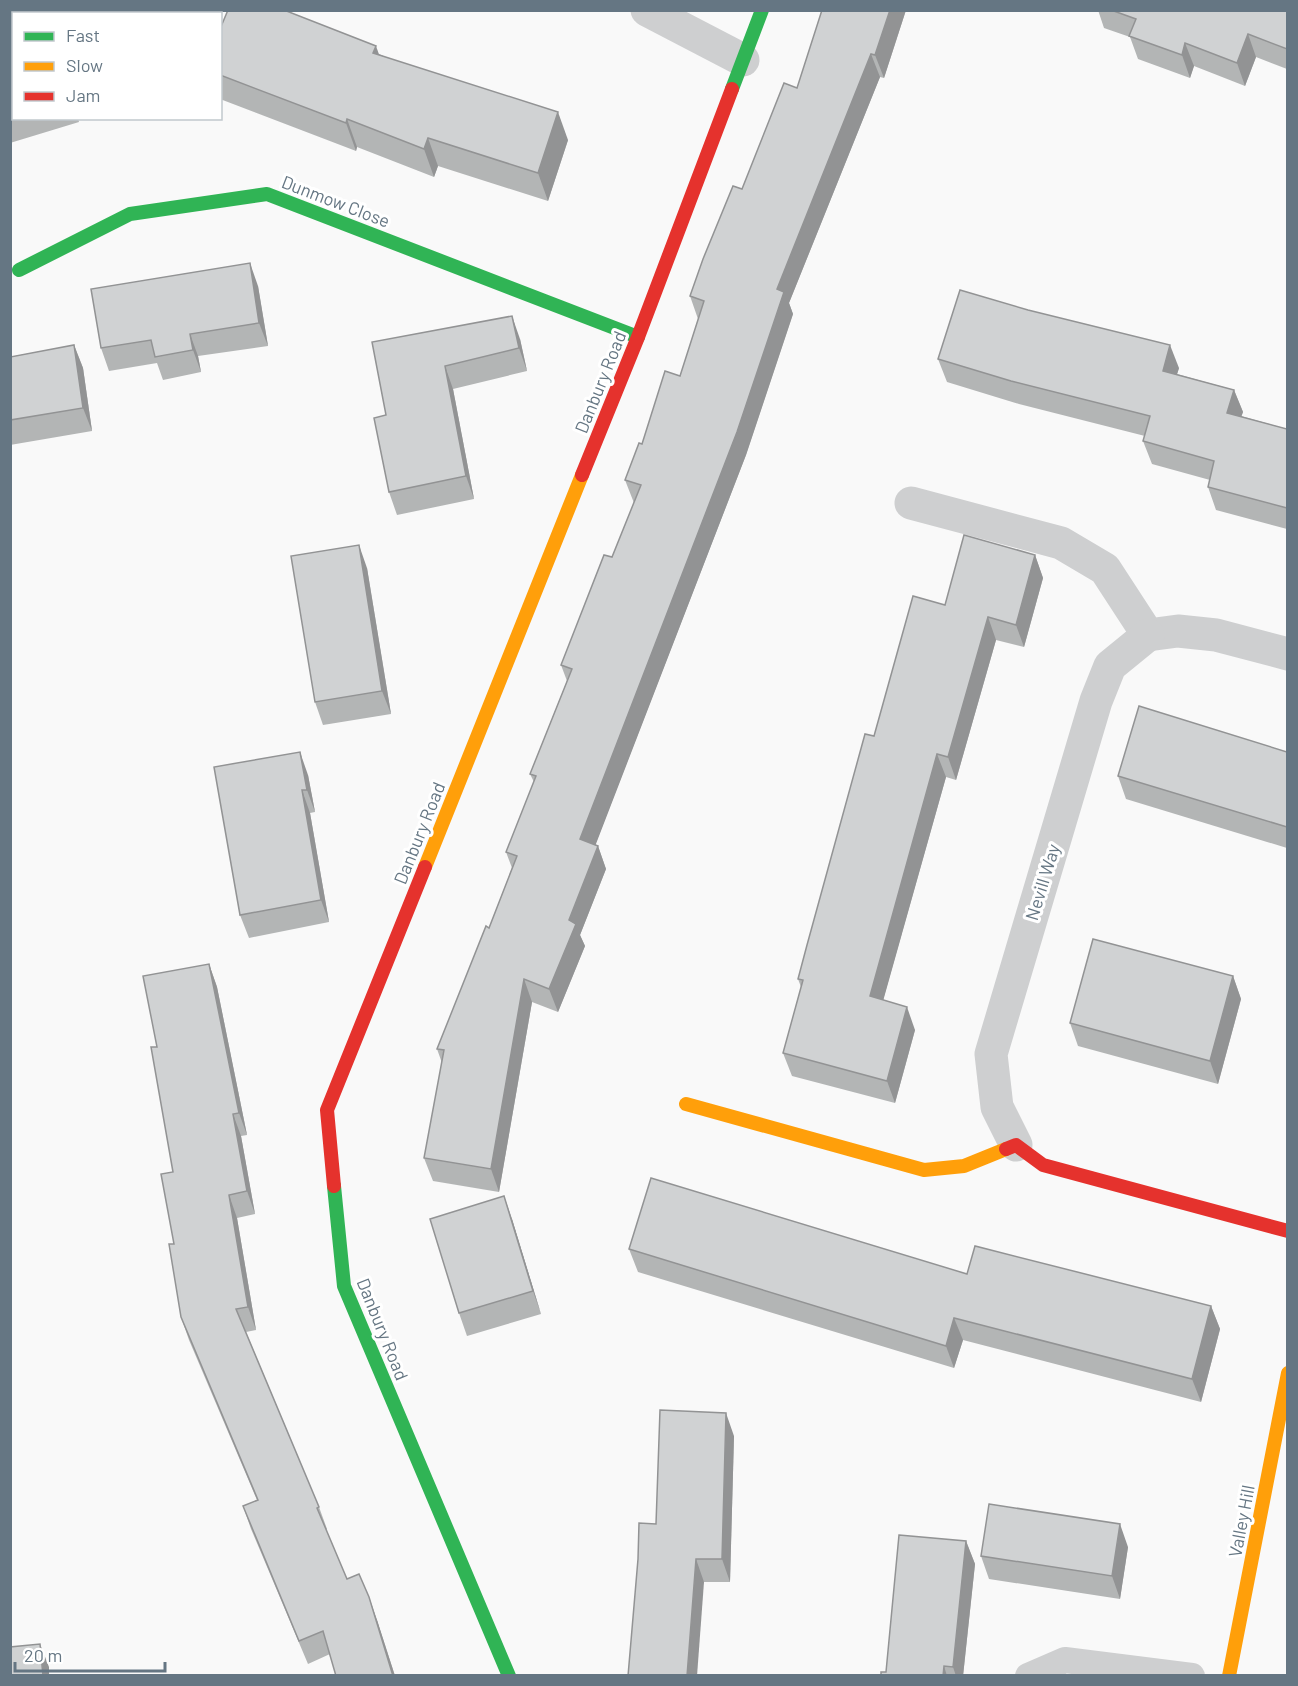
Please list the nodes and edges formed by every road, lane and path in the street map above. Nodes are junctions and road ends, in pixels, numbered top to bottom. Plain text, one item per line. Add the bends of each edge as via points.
1 (647, 10) edge
2 (762, 10) edge
3 (743, 60) junction
4 (19, 270) dead end
5 (638, 337) junction
6 (911, 503) dead end
7 (1148, 635) junction
8 (1287, 654) edge
9 (686, 1104) dead end
10 (1016, 1145) junction
11 (1287, 1231) edge
12 (1287, 1373) edge
13 (509, 1676) edge
14 (1028, 1676) edge
15 (1192, 1676) edge
16 (1229, 1676) edge

1 - 3 street
2 - 3 street, Danbury Road
3 - 5 street, Danbury Road
4 - 5 street, Dunmow Close via 130,214 267,194
5 - 13 street, Danbury Road via 327,1110 344,1286
6 - 7 street via 1061,543 1105,569
7 - 8 street via 1178,631 1216,635
7 - 10 street, Nevill Way via 1110,666 1096,701 991,1054 997,1107
9 - 10 street via 924,1170 964,1166
10 - 11 street, Nevill Way via 1043,1165
12 - 16 street, Valley Hill
14 - 15 lane via 1065,1660

